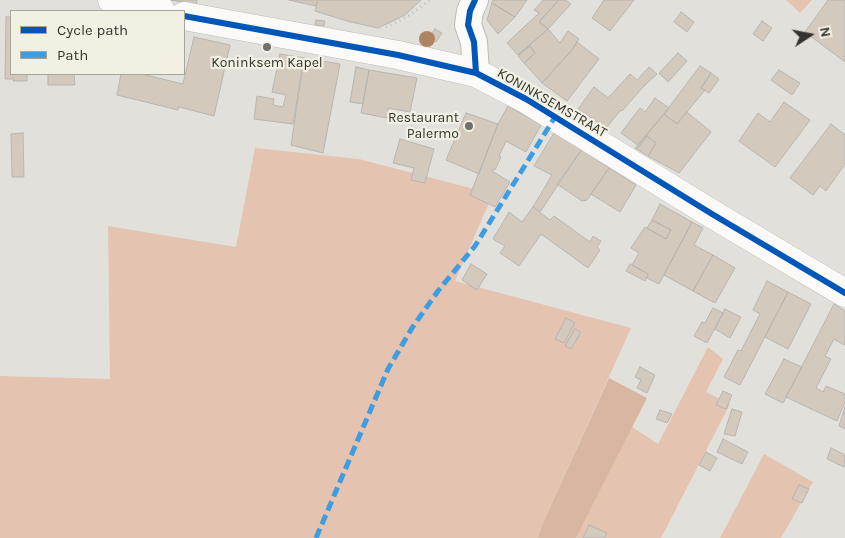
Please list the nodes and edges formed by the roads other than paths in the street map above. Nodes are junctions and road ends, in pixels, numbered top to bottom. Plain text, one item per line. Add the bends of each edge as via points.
1 (112, 0) edge
2 (475, 0) edge
3 (157, 10) edge
4 (185, 16) edge
5 (476, 73) junction
6 (845, 293) edge

1 - 3 street
2 - 5 street via 468,25 474,42
4 - 5 street, KONINKSEMSTRAAT via 398,55
5 - 6 street, KONINKSEMSTRAAT via 526,99

